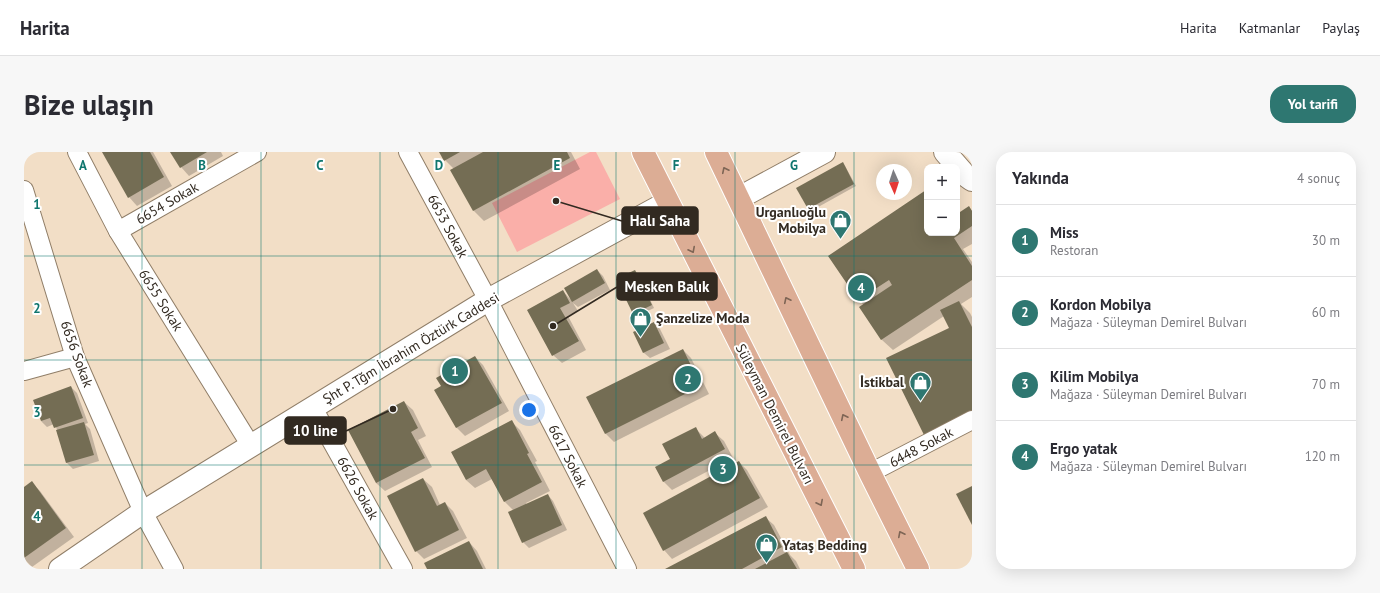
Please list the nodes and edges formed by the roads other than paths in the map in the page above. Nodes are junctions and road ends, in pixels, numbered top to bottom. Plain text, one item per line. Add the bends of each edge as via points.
1 (76, 152) edge
2 (257, 152) edge
3 (408, 152) edge
4 (643, 152) edge
5 (716, 152) edge
6 (824, 152) edge
7 (945, 152) edge
8 (972, 180) edge
9 (24, 190) edge
10 (738, 198) junction
11 (668, 202) junction
12 (118, 231) junction
13 (488, 300) junction
14 (75, 357) junction
15 (24, 371) edge
16 (313, 408) junction
17 (972, 420) edge
18 (252, 446) junction
19 (870, 473) junction
20 (144, 512) junction
21 (60, 569) edge
22 (174, 569) edge
23 (403, 569) edge
24 (627, 569) edge
25 (854, 569) edge
26 (918, 569) edge

1 - 12 street, 6655 Sokak
2 - 12 street, 6654 Sokak
3 - 13 street, 6653 Sokak
4 - 11 main road, Süleyman Demirel Bulvarı
10 -> 5 main road
6 - 10 main road
7 - 8 main road
9 - 14 street, 6656 Sokak
19 -> 10 main road
11 - 13 main road, Şht P. Tğm İbrahim Öztürk Caddesi
11 -> 25 main road, Süleyman Demirel Bulvarı
12 - 18 street, 6655 Sokak
13 - 16 main road, Şht P. Tğm İbrahim Öztürk Caddesi
13 - 24 street, 6617 Sokak
14 - 15 street
14 - 20 street, 6656 Sokak
16 - 18 main road, Şht P. Tğm İbrahim Öztürk Caddesi
16 - 23 street, 6626 Sokak
17 - 19 street, 6448 Sokak
18 - 20 main road, Şht P. Tğm İbrahim Öztürk Caddesi
26 -> 19 main road
20 - 21 main road, Şht P. Tğm İbrahim Öztürk Caddesi
20 - 22 street, 6656 Sokak

